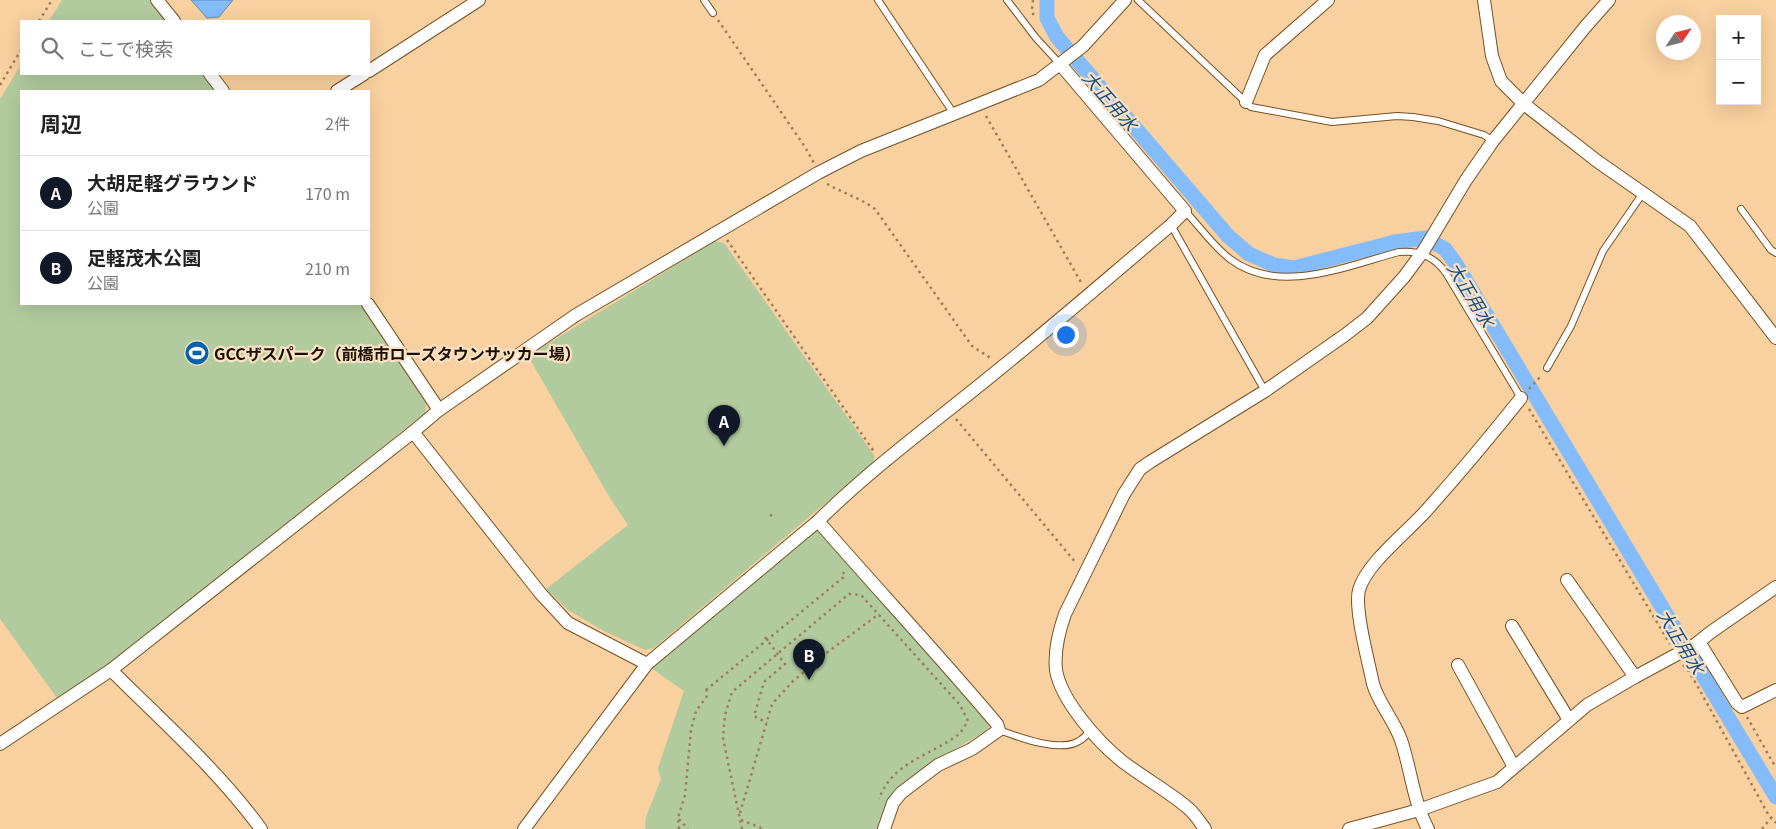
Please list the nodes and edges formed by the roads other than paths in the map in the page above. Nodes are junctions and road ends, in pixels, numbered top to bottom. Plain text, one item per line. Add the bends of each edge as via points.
1 (157, 0) edge
2 (479, 0) edge
3 (704, 0) edge
4 (878, 0) edge
5 (1007, 0) edge
6 (1125, 0) edge
7 (1138, 0) edge
8 (1328, 0) edge
9 (1484, 0) edge
10 (1609, 0) edge
11 (713, 12) road end
12 (173, 20) edge
13 (1062, 63) junction
14 (370, 70) edge
15 (211, 75) edge
16 (362, 75) edge
17 (222, 90) edge
18 (339, 90) edge
19 (1246, 102) junction
20 (1524, 104) junction
21 (954, 114) junction
22 (1493, 141) junction
23 (1642, 193) junction
24 (1741, 209) dead end
25 (1185, 212) junction
26 (1171, 225) junction
27 (1422, 252) junction
28 (1776, 253) edge
29 (369, 305) edge
30 (1776, 338) edge
31 (1547, 368) dead end
32 (1265, 391) junction
33 (1523, 396) joint
34 (439, 410) junction
35 (413, 432) junction
36 (818, 521) junction
37 (1567, 580) dead end
38 (1776, 587) edge
39 (1512, 626) dead end
40 (1698, 643) junction
41 (647, 664) junction
42 (1458, 665) dead end
43 (111, 670) junction
44 (1634, 677) junction
45 (1776, 690) edge
46 (1569, 720) junction
47 (999, 730) junction
48 (1091, 731) junction
49 (0, 744) edge
50 (1514, 767) junction
51 (1419, 810) junction
52 (261, 829) edge
53 (524, 829) edge
54 (884, 829) edge
55 (1205, 829) edge
56 (1349, 829) edge
57 (1428, 829) edge

1 - 12 street
2 - 14 street
3 - 11 lane
4 - 21 lane
5 - 13 lane via 1036,38
6 - 13 street via 1083,46
7 - 19 lane
8 - 19 street via 1264,55
9 - 20 street via 1492,56 1501,81
10 - 20 street
13 - 21 street via 1039,80
13 - 25 street
15 - 17 street
16 - 18 street
19 - 22 lane via 1251,107 1332,122 1396,116 1438,121
20 - 22 street
20 - 23 street
21 - 34 street via 861,151 818,173 576,315
22 - 27 street
23 - 30 street via 1690,226
23 - 31 lane via 1603,251 1571,326
24 - 28 lane
25 - 26 street
25 - 27 lane via 1241,266 1281,278 1317,274 1399,252
26 - 32 lane
26 - 36 street via 1003,367 840,493
27 - 32 street via 1367,318
27 - 33 lane via 1446,273
29 - 34 street
32 - 48 street via 1140,469 1124,494 1060,627 1056,657 1058,679
33 - 51 street via 1470,461 1374,565 1359,591 1358,609 1376,696 1401,739
34 - 35 street
35 - 41 street via 541,594 568,623
35 - 43 street
36 - 41 street
36 - 47 street via 947,665
37 - 44 street
38 - 40 street
39 - 46 street
40 - 44 street
40 - 45 street via 1742,707
41 - 53 street
42 - 50 street
43 - 49 street
43 - 52 street via 218,777
44 - 46 street via 1587,705
46 - 50 street
47 - 48 lane via 1038,743 1054,744 1077,742
47 - 54 street via 972,749 938,765 901,793 893,803
48 - 55 street via 1123,762 1188,808
50 - 51 street via 1497,782
51 - 56 street
51 - 57 street

